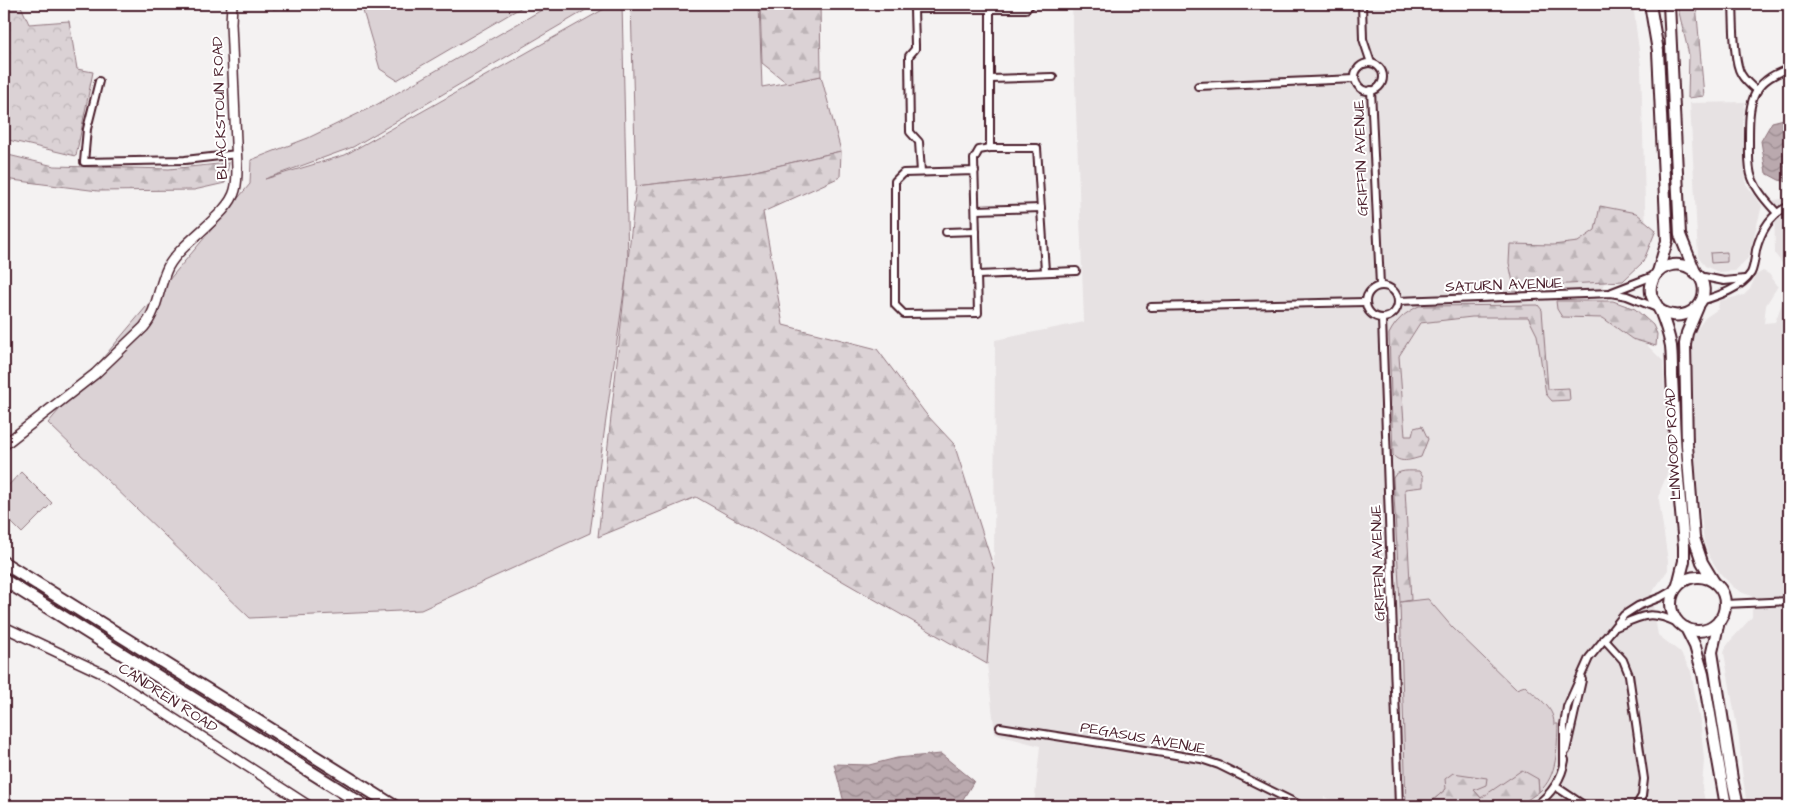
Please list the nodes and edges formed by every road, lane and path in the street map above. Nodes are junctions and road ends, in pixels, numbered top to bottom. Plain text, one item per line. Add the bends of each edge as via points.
1 (232, 4) edge
2 (1030, 4) edge
3 (1362, 4) edge
4 (1650, 4) edge
5 (1669, 4) edge
6 (1733, 4) edge
7 (912, 6) edge
8 (990, 9) junction
9 (1372, 63) junction
10 (1789, 69) edge
11 (1054, 77) dead end
12 (990, 78) junction
13 (99, 80) dead end
14 (1355, 80) junction
15 (1198, 86) dead end
16 (1370, 90) junction
17 (1757, 91) junction
18 (990, 148) junction
19 (236, 154) junction
20 (975, 171) junction
21 (921, 172) junction
22 (1789, 206) edge
23 (1040, 208) junction
24 (976, 210) junction
25 (1776, 213) junction
26 (976, 231) junction
27 (946, 232) dead end
28 (1045, 271) junction
29 (1076, 271) dead end
30 (1657, 274) junction
31 (1697, 274) junction
32 (978, 275) junction
33 (1745, 280) junction
34 (1380, 285) junction
35 (1611, 293) junction
36 (1398, 301) junction
37 (1365, 302) junction
38 (1700, 303) junction
39 (1151, 307) dead end
40 (1659, 310) junction
41 (1382, 319) junction
42 (4, 445) edge
43 (4, 563) edge
44 (4, 580) edge
45 (1714, 582) junction
46 (1677, 587) junction
47 (1789, 600) edge
48 (1725, 604) junction
49 (1719, 621) junction
50 (1682, 625) junction
51 (1615, 627) junction
52 (4, 628) edge
53 (1604, 639) junction
54 (1000, 727) dead end
55 (1555, 786) junction
56 (309, 806) edge
57 (366, 806) edge
58 (394, 806) edge
59 (1302, 806) edge
60 (1399, 806) edge
61 (1535, 806) edge
62 (1585, 806) edge
63 (1636, 806) edge
64 (1726, 806) edge
65 (1738, 806) edge

1 - 19 street, BLACKSTOUN ROAD
2 - 8 street via 1026,9
3 - 9 street via 1363,39
4 - 30 main road via 1658,51 1667,241
5 - 31 main road via 1679,218 1682,240
6 - 17 street via 1736,60 1740,72
7 - 8 street
7 - 21 street via 915,49 909,56 908,96 910,132 919,142
8 - 12 street
9 - 14 street via 1359,67
9 - 16 street via 1379,67 1382,76 1378,86
10 - 17 street via 1777,73
11 - 12 street
12 - 18 street
13 - 19 street via 84,162 185,160
14 - 15 street
14 - 16 street via 1362,89
16 - 34 street, GRIFFIN AVENUE
17 - 25 street via 1751,101 1749,116 1751,176
18 - 20 street via 979,150 974,159
18 - 23 street via 1037,148
19 - 42 street, BLACKSTOUN ROAD via 235,190 228,204 168,267 151,319 95,374
20 - 21 street
20 - 24 street
21 - 32 street via 903,173 895,182 896,305 904,314 978,312
22 - 25 street
23 - 24 street
23 - 28 street
24 - 26 street
25 - 33 street via 1768,222 1758,244 1751,273
26 - 27 street
26 - 32 street
28 - 29 street
28 - 32 street
30 - 31 main road via 1664,267 1680,264
30 - 35 street, SATURN AVENUE
30 - 40 main road via 1651,297
31 - 33 street via 1724,280
31 - 38 main road via 1703,287
33 - 38 street
34 - 36 street via 1394,291
34 - 37 street via 1369,292
35 - 36 street, SATURN AVENUE
35 - 40 street, SATURN AVENUE via 1627,296
36 - 41 street via 1393,314
37 - 39 street
37 - 41 street via 1371,314
38 - 40 main road via 1694,311 1677,317
38 - 45 main road, LINWOOD ROAD via 1685,344 1687,445 1694,538 1702,562
40 - 46 main road, LINWOOD ROAD via 1671,346 1684,546 1684,561
41 - 60 street, GRIFFIN AVENUE
43 - 58 highway
44 - 57 highway
45 - 46 main road via 1697,576
45 - 48 main road via 1720,588
46 - 50 main road via 1671,606 1673,615
46 - 51 street via 1630,611
47 - 48 street
48 - 49 main road
49 - 50 main road via 1704,631 1694,631
49 - 65 main road via 1712,652
50 - 51 street via 1650,614
50 - 64 main road via 1695,646 1703,674
51 - 53 street
52 - 56 street, CANDREN ROAD via 106,675
53 - 55 street via 1586,666 1564,764
53 - 63 street via 1623,660 1629,675 1644,779 1642,796
54 - 59 street, PEGASUS AVENUE via 1201,760 1219,765
55 - 61 street
55 - 62 street

